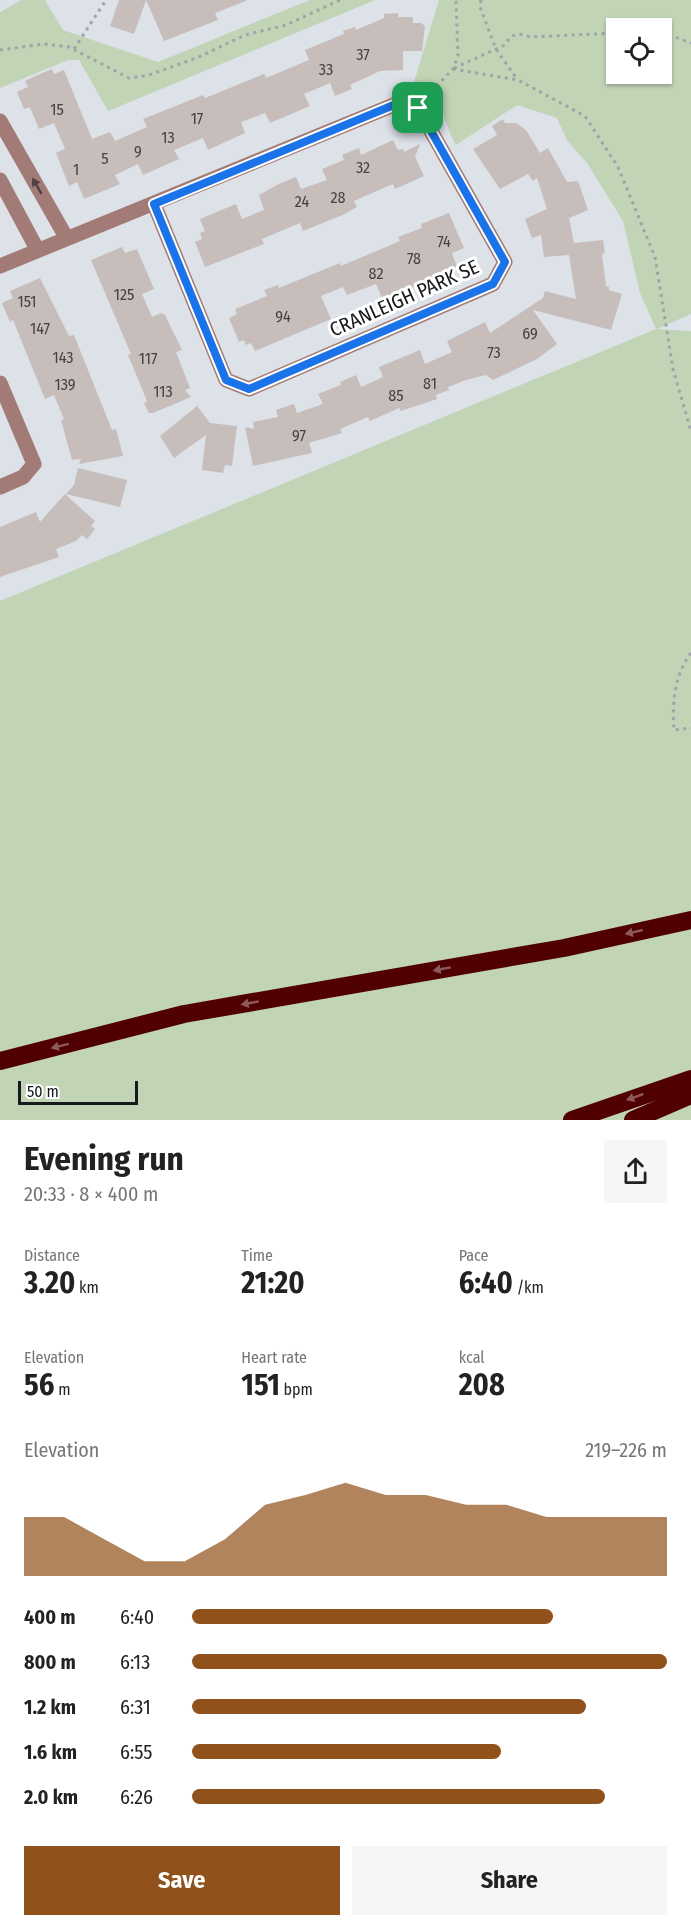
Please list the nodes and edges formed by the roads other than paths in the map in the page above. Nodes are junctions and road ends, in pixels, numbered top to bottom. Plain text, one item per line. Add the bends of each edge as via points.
1 (0, 121) edge
2 (0, 180) edge
3 (154, 204) junction
4 (66, 237) junction
5 (37, 249) junction
6 (0, 266) edge
7 (0, 383) edge
8 (0, 487) edge
9 (691, 920) edge
10 (0, 1061) edge
11 (691, 1079) edge
12 (691, 1095) edge
13 (572, 1120) edge
14 (633, 1120) edge

4 -> 1 street
2 - 5 street
3 - 3 street, CRANLEIGH PARK SE via 401,102 418,108 505,262 493,284 249,389 226,380
3 - 4 street
4 - 5 street
5 - 6 street
7 - 8 street via 34,464 22,477
9 -> 10 highway via 564,948 184,1014
11 -> 13 highway
12 - 14 highway

